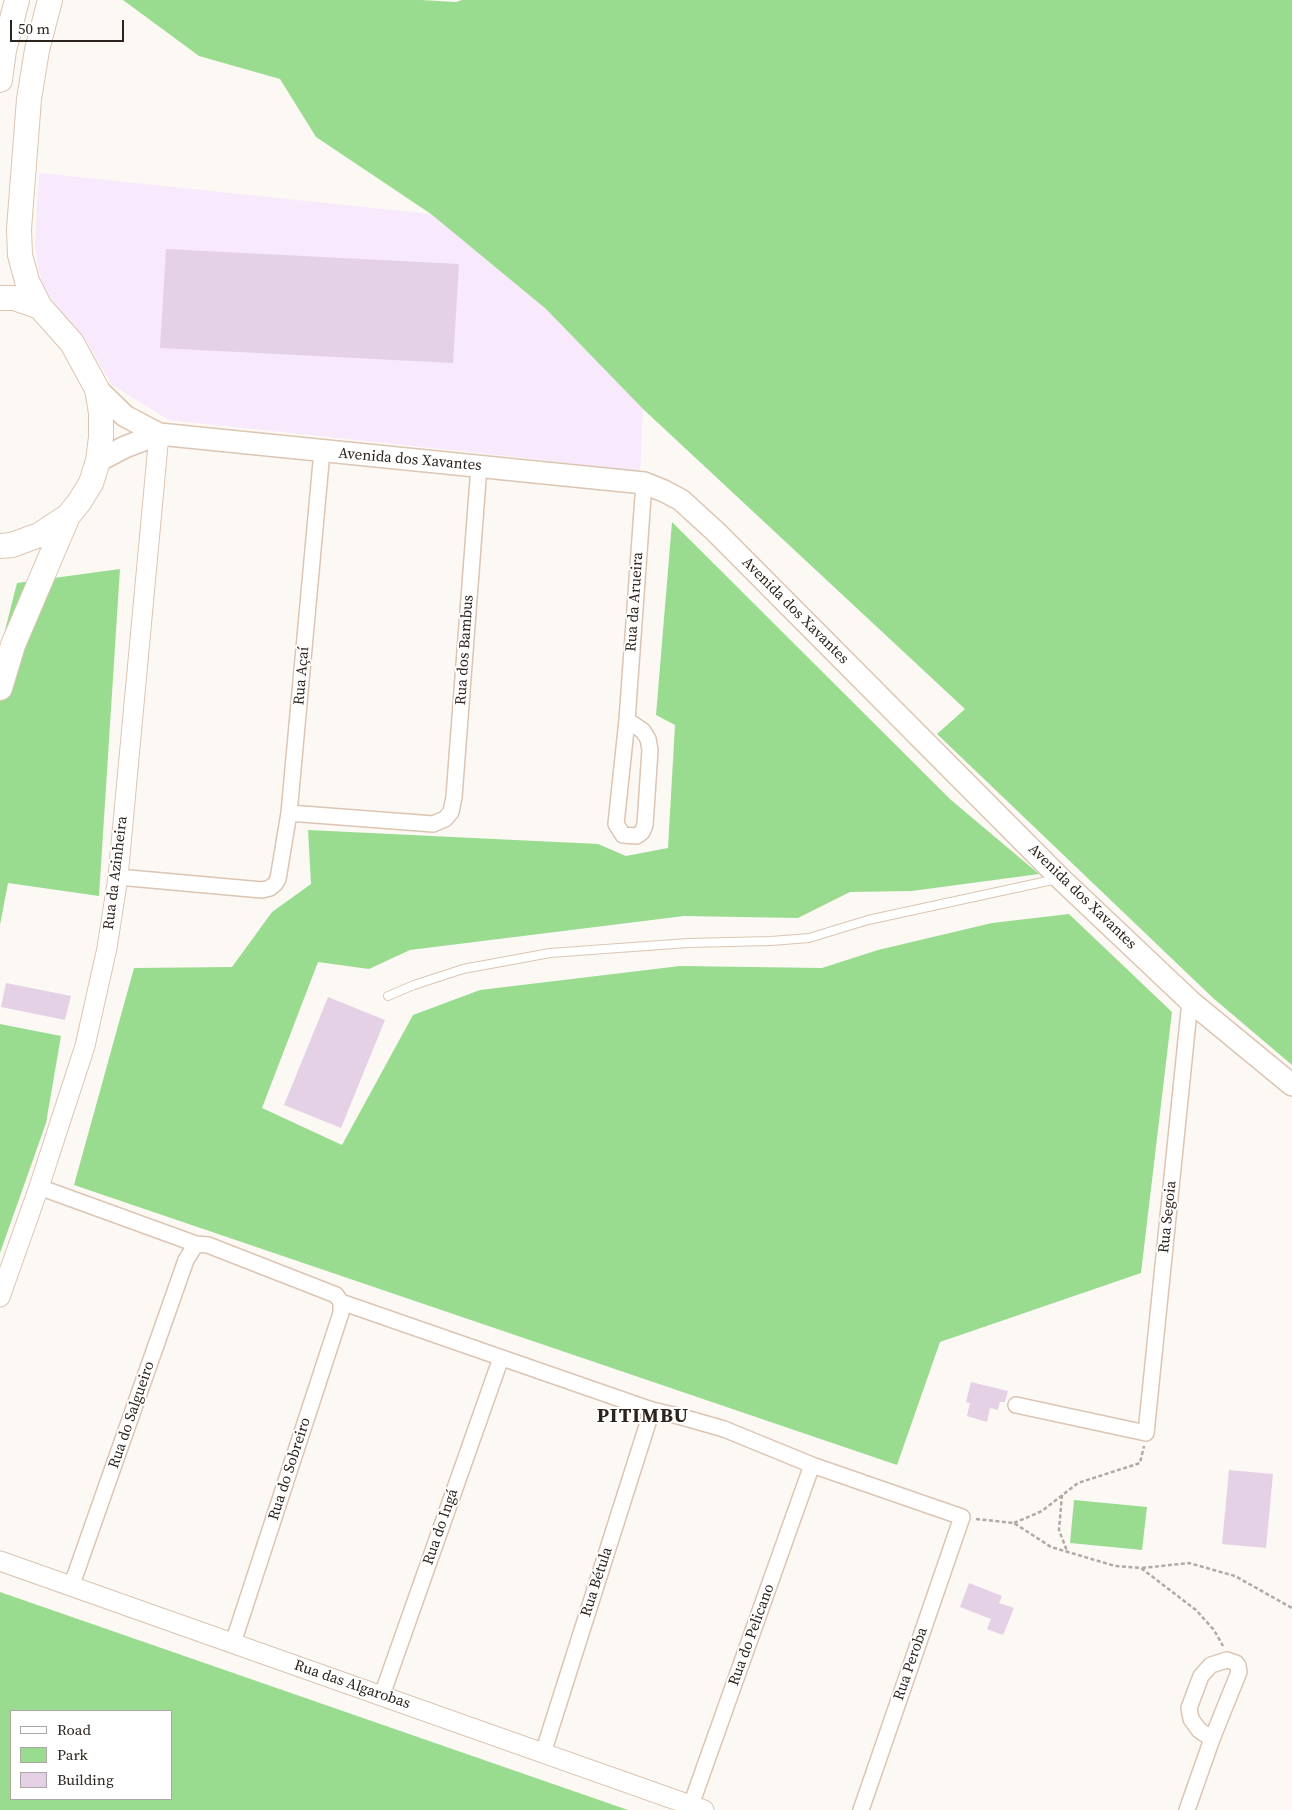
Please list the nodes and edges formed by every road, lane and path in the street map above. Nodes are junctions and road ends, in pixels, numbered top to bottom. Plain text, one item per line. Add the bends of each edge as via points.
1 (17, 0) edge
2 (50, 0) edge
3 (0, 80) edge
4 (0, 298) edge
5 (40, 307) junction
6 (97, 389) junction
7 (159, 434) junction
8 (322, 451) junction
9 (98, 461) junction
10 (479, 466) junction
11 (644, 483) junction
12 (68, 516) junction
13 (0, 546) edge
14 (0, 688) edge
15 (627, 720) junction
16 (289, 813) junction
17 (118, 877) junction
18 (1060, 878) junction
19 (388, 996) dead end
20 (1190, 1001) junction
21 (1292, 1085) edge
22 (39, 1187) junction
23 (196, 1244) junction
24 (0, 1297) edge
25 (338, 1298) junction
26 (501, 1358) junction
27 (1016, 1405) dead end
28 (652, 1410) junction
29 (1146, 1432) junction
30 (812, 1465) junction
31 (1062, 1495) junction
32 (962, 1517) junction
33 (1014, 1523) junction
34 (1067, 1551) junction
35 (0, 1561) edge
36 (1141, 1568) junction
37 (71, 1587) junction
38 (1292, 1608) edge
39 (233, 1644) junction
40 (1227, 1660) junction
41 (382, 1695) junction
42 (1212, 1739) junction
43 (543, 1753) junction
44 (698, 1808) edge
45 (861, 1810) edge
46 (1187, 1810) edge

1 - 3 main road
2 - 5 main road via 29,99 19,229 20,255
4 - 5 main road via 14,298
5 - 6 main road via 72,343
6 - 7 main road, Avenida dos Xavantes via 126,416
6 - 9 main road via 101,437
7 - 8 main road, Avenida dos Xavantes
7 - 9 main road, Avenida dos Xavantes
7 - 17 street, Rua da Azinheira
8 - 10 main road, Avenida dos Xavantes
8 - 16 street, Rua Açaí
9 - 12 main road via 91,483
10 - 11 main road, Avenida dos Xavantes
10 - 16 street, Rua dos Bambus via 451,812 434,824
11 - 15 street, Rua da Arueira
11 - 18 main road, Avenida dos Xavantes via 681,500 716,532
12 - 13 main road via 39,535
12 - 14 main road via 13,645
15 - 15 street, Rua da Arueira via 643,731 650,750 645,825 637,836 624,835 616,824
16 - 17 street, Rua Açaí via 278,879 270,888 262,890
17 - 22 street, Rua da Azinheira via 107,948 85,1046
18 - 19 lane via 868,920 809,938 550,953 463,969
18 - 20 main road, Avenida dos Xavantes
20 - 21 main road, Avenida dos Xavantes
20 - 29 street, Rua Segoia
22 - 23 street
22 - 24 street, Rua da Azinheira
23 - 25 street via 208,1245
23 - 37 street, Rua do Salgueiro via 186,1260
25 - 26 street
25 - 39 street, Rua do Sobreiro via 341,1313
26 - 28 street
26 - 41 street, Rua do Ingá
27 - 29 street
28 - 30 street via 724,1429
28 - 43 street, Rua Bétula
29 - 31 path via 1140,1463 1078,1482
30 - 32 street
30 - 44 street, Rua do Pelicano
31 - 33 path via 1042,1511
31 - 34 path via 1058,1530
32 - 33 path
32 - 45 street, Rua Peroba
33 - 34 path via 1051,1547
34 - 36 path via 1115,1566
35 - 37 street, Rua das Algarobas
36 - 38 path via 1189,1563 1235,1576
36 - 40 path via 1196,1610 1214,1630
37 - 39 street, Rua das Algarobas
39 - 41 street, Rua das Algarobas
40 - 42 street via 1236,1663 1239,1672
40 - 42 street via 1211,1665 1200,1676 1189,1708 1191,1719 1199,1730
41 - 43 street, Rua das Algarobas
42 - 46 street
43 - 44 street, Rua das Algarobas

